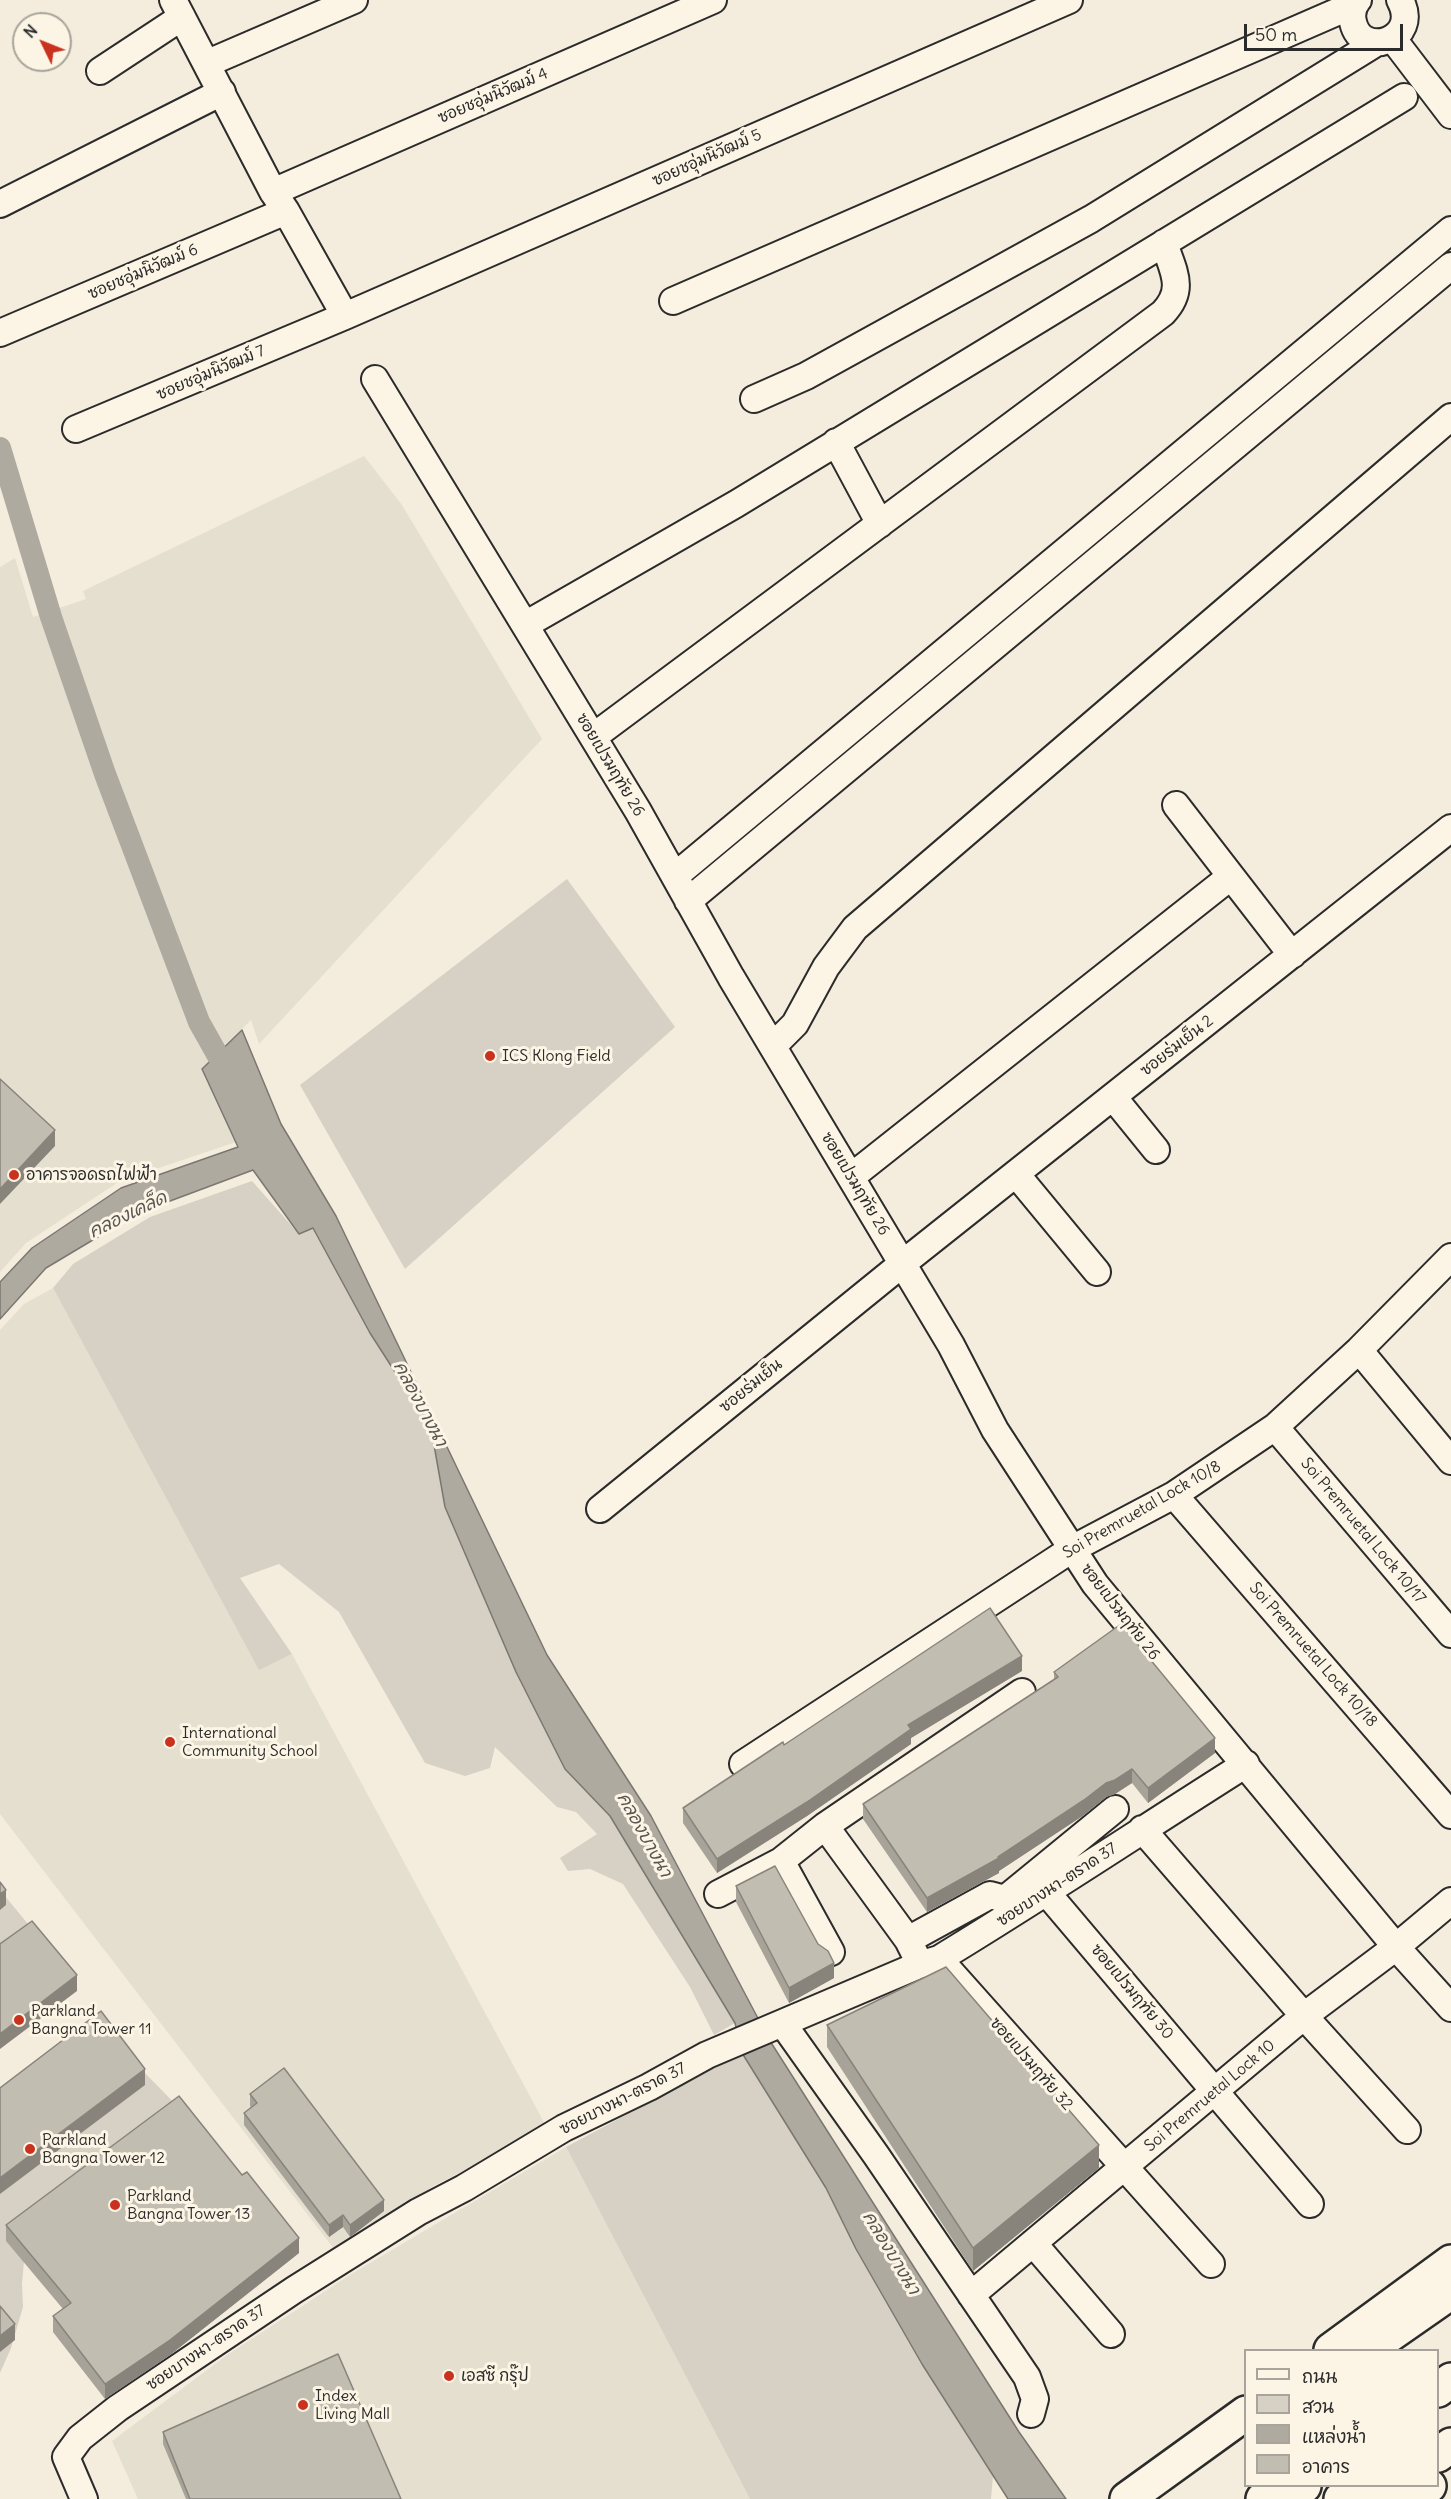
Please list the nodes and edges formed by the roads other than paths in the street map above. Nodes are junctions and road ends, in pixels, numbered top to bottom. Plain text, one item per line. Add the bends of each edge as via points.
1 (354, 0) edge
2 (713, 0) edge
3 (1069, 0) edge
4 (1400, 0) edge
5 (1357, 2) edge
6 (178, 8) edge
7 (1385, 41) junction
8 (207, 63) junction
9 (100, 71) dead end
10 (222, 92) junction
11 (1404, 97) dead end
12 (1451, 115) edge
13 (279, 201) junction
14 (0, 204) edge
15 (1451, 230) edge
16 (1164, 243) junction
17 (1451, 266) edge
18 (673, 301) dead end
19 (345, 316) junction
20 (0, 333) edge
21 (1289, 366) junction
22 (375, 379) dead end
23 (1306, 386) junction
24 (754, 399) dead end
25 (1449, 423) edge
26 (76, 429) dead end
27 (836, 442) junction
28 (1104, 520) junction
29 (880, 524) junction
30 (1120, 541) junction
31 (525, 625) junction
32 (921, 672) junction
33 (939, 692) junction
34 (593, 737) junction
35 (815, 760) junction
36 (832, 781) junction
37 (1176, 805) dead end
38 (1451, 828) edge
39 (675, 876) junction
40 (1230, 877) junction
41 (688, 901) junction
42 (1292, 955) junction
43 (773, 1046) junction
44 (1113, 1097) junction
45 (1156, 1150) dead end
46 (1016, 1174) junction
47 (851, 1177) junction
48 (902, 1264) junction
49 (1448, 1266) edge
50 (1097, 1272) dead end
51 (1359, 1350) junction
52 (1275, 1428) junction
53 (1451, 1461) edge
54 (1174, 1495) junction
55 (600, 1509) dead end
56 (1072, 1549) junction
57 (1451, 1634) edge
58 (1022, 1692) dead end
59 (743, 1764) dead end
60 (1246, 1764) junction
61 (1115, 1809) dead end
62 (1451, 1815) edge
63 (825, 1826) junction
64 (1142, 1829) junction
65 (781, 1861) junction
66 (1047, 1893) junction
67 (718, 1894) dead end
68 (1451, 1901) edge
69 (908, 1940) junction
70 (1396, 1947) junction
71 (831, 1952) edge
72 (929, 1962) junction
73 (1451, 2008) edge
74 (1304, 2016) junction
75 (778, 2026) junction
76 (1216, 2091) junction
77 (1407, 2130) dead end
78 (1124, 2169) junction
79 (1310, 2204) dead end
80 (1032, 2243) junction
81 (1451, 2262) edge
82 (1211, 2264) dead end
83 (1451, 2292) edge
84 (971, 2295) junction
85 (1111, 2334) dead end
86 (1332, 2349) edge
87 (1368, 2349) edge
88 (1030, 2414) dead end
89 (1244, 2414) edge
90 (1244, 2422) edge
91 (1205, 2442) junction
92 (1281, 2487) edge
93 (1303, 2487) edge
94 (1359, 2487) edge
95 (1394, 2487) edge
96 (1428, 2487) edge
97 (84, 2499) edge
98 (1127, 2499) edge
99 (1263, 2499) edge
100 (1285, 2499) edge
101 (1341, 2499) edge
102 (1376, 2499) edge
103 (1410, 2499) edge

1 - 8 street
2 - 13 street, ซอยชอุ่มนิวัฒม์ 4
3 - 19 street, ซอยชอุ่มนิวัฒม์ 5
4 - 7 street via 1406,16 1404,25
5 - 7 street via 1352,21 1355,29 1361,36
5 - 18 street
6 - 8 street
6 - 9 street
7 - 12 street
7 - 24 street via 1091,219 806,376
8 - 10 street
10 - 13 street
10 - 14 street
11 - 16 street
13 - 19 street
13 - 20 street, ซอยชอุ่มนิวัฒม์ 6
15 - 21 street
16 - 27 street
16 - 29 street via 1178,287 1173,303 1163,313
17 - 23 street
19 - 26 street, ซอยชอุ่มนิวัฒม์ 7
21 - 23 street
21 - 28 street
22 - 31 street, ซอยเปรมฤทัย 26
23 - 30 street
25 - 43 street via 855,928 826,967 795,1024
27 - 29 street
27 - 31 street
28 - 30 street
28 - 32 street
29 - 34 street
30 - 33 street
31 - 34 street, ซอยเปรมฤทัย 26
32 - 33 street
32 - 35 street
33 - 36 street
34 - 39 street, ซอยเปรมฤทัย 26
35 - 36 street
35 - 39 street
36 - 41 street
37 - 40 street
38 - 42 street, ซอยร่มเย็น 2
39 - 41 street, ซอยเปรมฤทัย 26
40 - 42 street
40 - 47 street
41 - 43 street, ซอยเปรมฤทัย 26
42 - 44 street, ซอยร่มเย็น 2
43 - 47 street, ซอยเปรมฤทัย 26
44 - 45 street
44 - 46 street, ซอยร่มเย็น 2
46 - 48 street, ซอยร่มเย็น 2
46 - 50 street
47 - 48 street, ซอยเปรมฤทัย 26
48 - 55 street, ซอยร่มเย็น
48 - 56 street, ซอยเปรมฤทัย 26 via 951,1346 994,1430
49 - 51 street, Soi Premruetal Lock 10/8
51 - 52 street, Soi Premruetal Lock 10/8
51 - 53 street
52 - 54 street, Soi Premruetal Lock 10/8
52 - 57 street, Soi Premruetal Lock 10/17
54 - 56 street, Soi Premruetal Lock 10/8
54 - 62 street, Soi Premruetal Lock 10/18
56 - 59 street, Soi Premruetal Lock 10/8
56 - 60 street, ซอยเปรมฤทัย 26 via 1095,1584
58 - 63 street
60 - 64 street, ซอยบางนา-ตราด 37
60 - 70 street, ซอยเปรมฤทัย 26
61 - 69 street via 1005,1899 990,1895
63 - 65 street
63 - 69 street, ซอยเปรมฤทัย 32
64 - 66 street, ซอยบางนา-ตราด 37
64 - 74 street
65 - 67 street
65 - 71 street
66 - 72 street, ซอยบางนา-ตราด 37
66 - 76 street, ซอยเปรมฤทัย 30
68 - 70 street, Soi Premruetal Lock 10
69 - 72 street, ซอยเปรมฤทัย 32
70 - 73 street, ซอยเปรมฤทัย 26
70 - 74 street, Soi Premruetal Lock 10
72 - 75 street, ซอยบางนา-ตราด 37
72 - 78 street, ซอยเปรมฤทัย 32
74 - 76 street, Soi Premruetal Lock 10
74 - 77 street
75 - 84 street via 876,2155
75 - 97 street, ซอยบางนา-ตราด 37 via 728,2045 564,2128 418,2212 118,2408 80,2438 66,2457
76 - 78 street, Soi Premruetal Lock 10
76 - 79 street, ซอยเปรมฤทัย 30
78 - 80 street, Soi Premruetal Lock 10
78 - 82 street, ซอยเปรมฤทัย 32
80 - 84 street, Soi Premruetal Lock 10
80 - 85 street
81 - 86 main road
83 - 87 main road
84 - 88 street via 1027,2377 1035,2399
89 - 91 main road
90 - 91 main road
91 - 98 main road
92 - 99 main road
93 - 100 main road
94 - 101 main road
95 - 102 main road
96 - 103 main road

